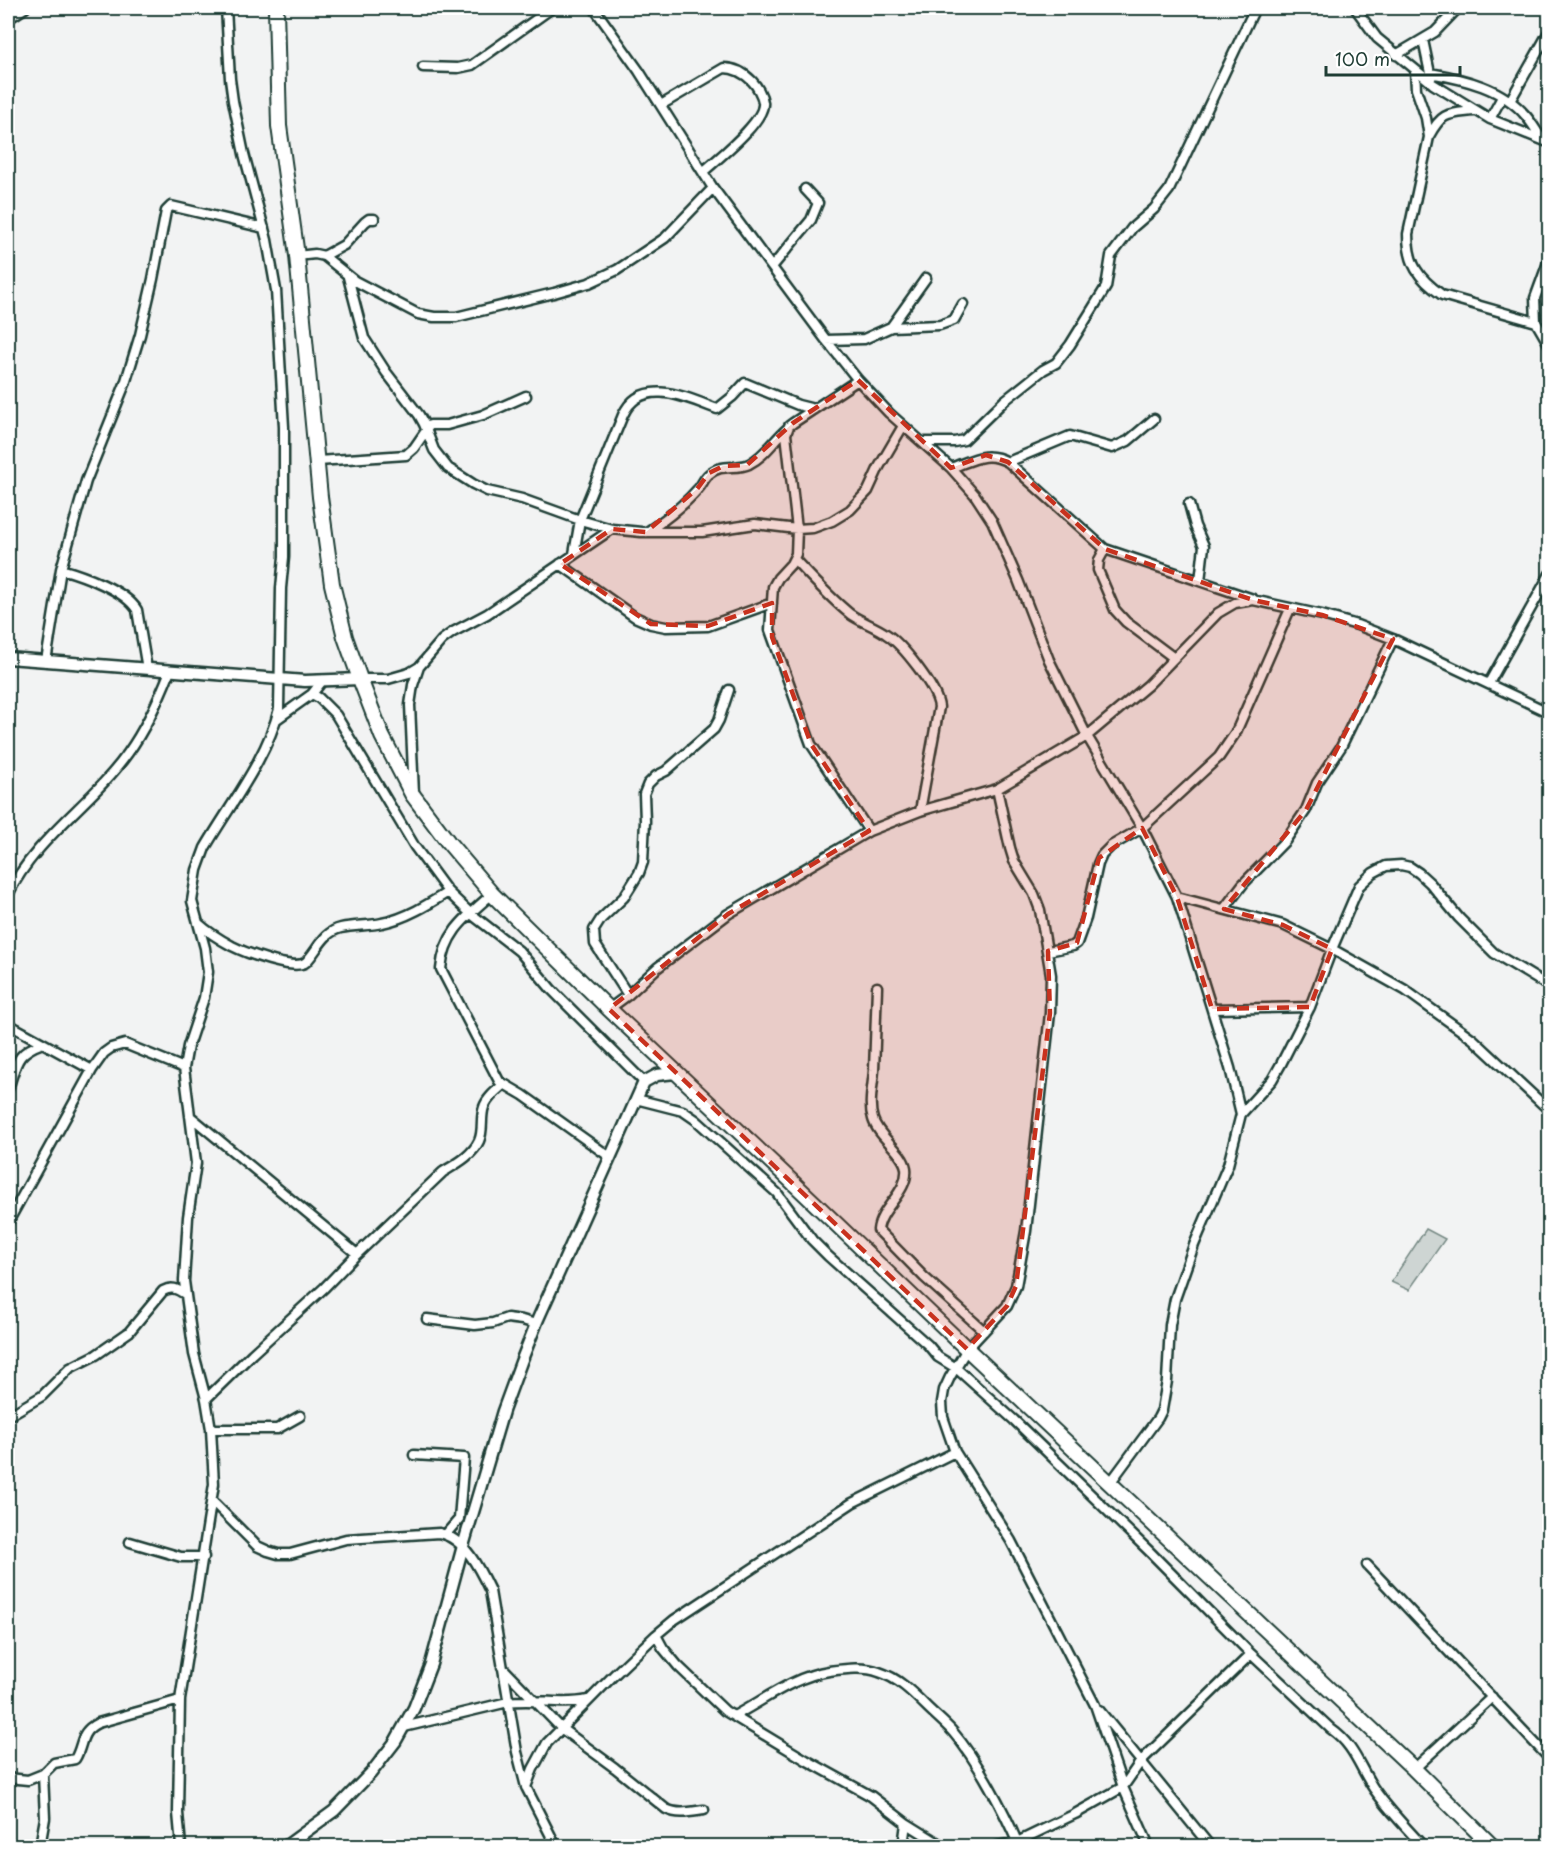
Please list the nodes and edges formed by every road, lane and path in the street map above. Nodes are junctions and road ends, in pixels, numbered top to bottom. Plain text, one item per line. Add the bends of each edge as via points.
1 (25, 8) edge
2 (226, 8) edge
3 (276, 8) edge
4 (552, 8) edge
5 (594, 8) edge
6 (1255, 8) edge
7 (1355, 8) edge
8 (1458, 8) edge
9 (8, 19) edge
10 (1550, 30) edge
11 (1424, 40) junction
12 (1396, 55) junction
13 (423, 67) dead end
14 (1415, 70) junction
15 (1430, 73) junction
16 (1433, 84) junction
17 (1506, 99) junction
18 (661, 105) junction
19 (1475, 111) junction
20 (1490, 119) junction
21 (1429, 137) junction
22 (1546, 141) edge
23 (703, 172) junction
24 (713, 188) junction
25 (805, 189) dead end
26 (374, 219) dead end
27 (264, 228) junction
28 (297, 256) junction
29 (324, 256) junction
30 (1550, 257) edge
31 (772, 267) junction
32 (348, 277) junction
33 (926, 278) dead end
34 (963, 304) dead end
35 (1536, 322) junction
36 (891, 327) junction
37 (826, 340) junction
38 (1550, 346) edge
39 (858, 380) junction
40 (526, 396) dead end
41 (814, 409) junction
42 (1154, 419) dead end
43 (903, 426) junction
44 (787, 429) junction
45 (426, 430) junction
46 (922, 442) junction
47 (318, 461) junction
48 (1008, 462) junction
49 (951, 468) junction
50 (1189, 504) dead end
51 (580, 520) junction
52 (612, 529) junction
53 (797, 529) junction
54 (646, 532) junction
55 (1105, 549) junction
56 (574, 554) junction
57 (794, 559) junction
58 (560, 564) junction
59 (61, 569) junction
60 (1550, 574) edge
61 (1200, 581) junction
62 (1253, 600) junction
63 (772, 603) junction
64 (1290, 609) junction
65 (1393, 639) junction
66 (8, 658) edge
67 (1174, 658) junction
68 (46, 661) junction
69 (419, 667) junction
70 (147, 669) junction
71 (170, 671) junction
72 (279, 679) junction
73 (360, 679) junction
74 (323, 680) junction
75 (1489, 683) junction
76 (729, 690) dead end
77 (312, 694) junction
78 (1550, 713) edge
79 (277, 719) junction
80 (1087, 736) junction
81 (997, 789) junction
82 (414, 797) junction
83 (920, 811) junction
84 (1142, 828) junction
85 (869, 831) junction
86 (448, 892) junction
87 (492, 894) junction
88 (8, 895) edge
89 (1177, 897) junction
90 (1224, 909) junction
91 (470, 913) junction
92 (197, 922) junction
93 (1332, 949) junction
94 (1048, 951) junction
95 (877, 987) dead end
96 (1550, 987) edge
97 (628, 995) junction
98 (1310, 1007) junction
99 (609, 1009) junction
100 (1212, 1010) junction
101 (8, 1024) edge
102 (43, 1043) junction
103 (184, 1068) junction
104 (92, 1070) junction
105 (675, 1072) junction
106 (644, 1082) junction
107 (503, 1085) junction
108 (8, 1089) edge
109 (636, 1099) junction
110 (1550, 1111) edge
111 (1241, 1114) junction
112 (190, 1116) junction
113 (610, 1158) junction
114 (8, 1219) edge
115 (357, 1254) junction
116 (185, 1294) junction
117 (427, 1319) dead end
118 (536, 1324) junction
119 (984, 1331) junction
120 (967, 1349) junction
121 (956, 1368) junction
122 (206, 1399) junction
123 (8, 1416) edge
124 (300, 1416) dead end
125 (211, 1429) junction
126 (955, 1452) junction
127 (414, 1455) dead end
128 (1110, 1483) junction
129 (212, 1501) junction
130 (446, 1534) junction
131 (130, 1542) dead end
132 (463, 1546) junction
133 (204, 1557) junction
134 (1367, 1565) dead end
135 (656, 1635) junction
136 (1251, 1654) junction
137 (501, 1667) junction
138 (1492, 1697) junction
139 (590, 1699) junction
140 (180, 1700) junction
141 (531, 1700) junction
142 (508, 1702) junction
143 (1095, 1705) junction
144 (734, 1716) junction
145 (404, 1727) junction
146 (562, 1730) junction
147 (1550, 1759) edge
148 (1141, 1761) junction
149 (1414, 1769) junction
150 (43, 1774) junction
151 (8, 1778) edge
152 (526, 1786) junction
153 (1123, 1787) junction
154 (704, 1810) dead end
155 (906, 1823) junction
156 (1018, 1844) edge
157 (40, 1846) edge
158 (181, 1846) edge
159 (286, 1846) edge
160 (556, 1846) edge
161 (903, 1846) edge
162 (943, 1846) edge
163 (997, 1846) edge
164 (1149, 1846) edge
165 (1210, 1846) edge
166 (1422, 1846) edge
167 (1492, 1846) edge

1 - 9 street
2 - 27 street via 233,101
3 - 28 main road via 279,126
4 - 13 street via 472,65
5 - 18 street
6 - 46 street via 1169,190 1111,256 1106,286 1070,345 1056,363 1004,401 964,440
7 - 12 street via 1377,38
8 - 11 street
10 - 17 street
11 - 12 street
11 - 15 street
12 - 14 street
14 - 16 street
14 - 21 street
15 - 16 street
15 - 17 street via 1472,82
16 - 19 street
17 - 20 street
17 - 22 street
18 - 23 street
18 - 23 street via 724,68 745,74 757,86 764,103 762,112
19 - 20 street
19 - 21 street via 1441,117
20 - 22 street
21 - 35 street via 1408,234 1413,266 1442,295
23 - 24 street
24 - 31 street
24 - 32 street via 665,238 616,270 589,283 495,308 456,317 426,316
25 - 31 street via 818,203 814,214
26 - 29 street
27 - 59 street via 168,207 140,335 86,482
27 - 72 street via 276,290 284,427
28 - 29 street
28 - 47 main road
29 - 32 street
30 - 35 street via 1535,298
31 - 37 street
32 - 45 street via 364,338
33 - 36 street
34 - 36 street via 954,320 940,325
35 - 38 street
36 - 37 street via 864,339
37 - 39 street
39 - 41 street
39 - 43 street
40 - 45 street via 483,415 447,425 430,425
41 - 44 street
41 - 51 street via 744,383 717,409 671,393 641,395 628,405
42 - 48 street via 1128,441 1112,448 1070,436
43 - 46 street
43 - 53 street via 868,491 850,510 813,528
44 - 53 street
44 - 54 street via 747,465 723,466 709,473 698,489
45 - 47 street via 406,455
45 - 51 street via 440,459 472,484
46 - 49 street
47 - 73 main road via 332,584
48 - 49 street via 986,455
48 - 55 street
49 - 80 street via 992,521 1049,660
50 - 61 street via 1204,546
51 - 52 street
51 - 56 street
52 - 54 street
52 - 56 street
53 - 54 street via 755,524 702,532
53 - 57 street
55 - 61 street
55 - 67 street via 1098,570 1115,610
56 - 58 street
57 - 63 street via 776,582
57 - 83 street via 852,615 896,641 935,693 939,707
58 - 63 street via 635,617 666,627 708,626
58 - 69 street via 487,615 442,640
59 - 68 street
59 - 70 street via 101,584 135,606
60 - 75 street
61 - 62 street
62 - 64 street
62 - 67 street via 1235,603 1218,613
63 - 85 street via 770,630 811,744
64 - 65 street via 1357,625
64 - 84 street via 1236,732 1219,757
65 - 75 street
65 - 90 street via 1306,810 1285,841
66 - 68 street
67 - 80 street
68 - 70 street
69 - 73 street via 399,677
69 - 82 street via 410,705
70 - 71 street
71 - 72 street
71 - 88 street via 127,754 33,855
72 - 74 street
72 - 79 street
73 - 74 street
73 - 82 main road via 382,736
74 - 77 street
75 - 78 street
76 - 97 street via 714,729 648,784 639,873 624,897 594,930 595,944
77 - 79 street
77 - 86 street via 336,714 415,847
79 - 92 street via 201,859 192,901
80 - 81 street
80 - 84 street
81 - 83 street
81 - 94 street via 1014,861 1034,894
82 - 87 main road
83 - 85 street
84 - 89 street
84 - 94 street via 1099,858 1077,943
85 - 97 street via 728,914
86 - 91 street
86 - 92 street via 384,923 331,932 300,965 246,952
87 - 91 street
87 - 99 main road
89 - 90 street
89 - 100 street
90 - 93 street via 1283,926
91 - 106 street via 519,951
91 - 107 street via 448,942 441,969 494,1075
92 - 103 street via 208,972
93 - 96 street via 1359,886 1386,866 1401,865 1430,883 1494,953
93 - 98 street
93 - 110 street via 1405,990 1473,1039
94 - 119 street via 1051,995 1024,1242 1012,1298
95 - 119 street via 870,1111 906,1170 878,1230
97 - 99 street
98 - 100 street
98 - 111 street via 1272,1080
99 - 105 main road
100 - 111 street
101 - 102 street
102 - 104 street
102 - 108 street via 20,1056
103 - 104 street via 125,1044 111,1047
103 - 112 street
104 - 114 street
105 - 106 street
105 - 120 main road
106 - 109 street
107 - 113 street via 523,1095
107 - 115 street via 484,1107 479,1140 472,1151 443,1172
109 - 113 street
109 - 121 street via 683,1111 696,1120 777,1193 828,1256 938,1357
111 - 128 street via 1228,1165 1175,1299 1162,1410
112 - 115 street
112 - 116 street via 196,1163 188,1217
113 - 118 street
115 - 122 street
116 - 122 street
116 - 123 street via 174,1288 163,1291 129,1332 70,1368 42,1396
117 - 118 street via 475,1325 507,1318
118 - 132 street via 503,1411
119 - 120 street
120 - 121 street
120 - 128 main road
121 - 126 street via 942,1402
121 - 136 street
122 - 125 street
124 - 125 street via 277,1429
125 - 129 street
126 - 135 street via 852,1503
126 - 143 street via 1011,1541
127 - 130 street via 464,1458 459,1519
128 - 149 main road
129 - 130 street via 257,1546 278,1554 346,1539
129 - 133 street
130 - 132 street
131 - 133 street via 181,1557
132 - 137 street via 490,1592
132 - 145 street via 431,1664
133 - 140 street
134 - 138 street
135 - 139 street
135 - 144 street via 678,1666
136 - 148 street
136 - 166 street via 1342,1736 1376,1792
137 - 141 street
137 - 142 street
138 - 147 street
138 - 149 street
139 - 141 street via 566,1703
139 - 146 street
140 - 150 street via 89,1727 75,1759 54,1763
140 - 158 street
141 - 142 street
141 - 146 street
142 - 145 street
142 - 152 street
143 - 148 street
143 - 153 street
144 - 155 street via 872,1796
144 - 156 street via 796,1682 827,1671 860,1668 893,1677 952,1731 970,1754
145 - 159 street via 380,1763 353,1792
146 - 152 street via 547,1743
146 - 154 street via 673,1813
148 - 153 street
148 - 165 street
149 - 167 main road
150 - 151 street via 28,1780
150 - 157 street via 45,1818
152 - 160 street
153 - 156 street
153 - 164 street
155 - 161 street
155 - 162 street
156 - 163 street

